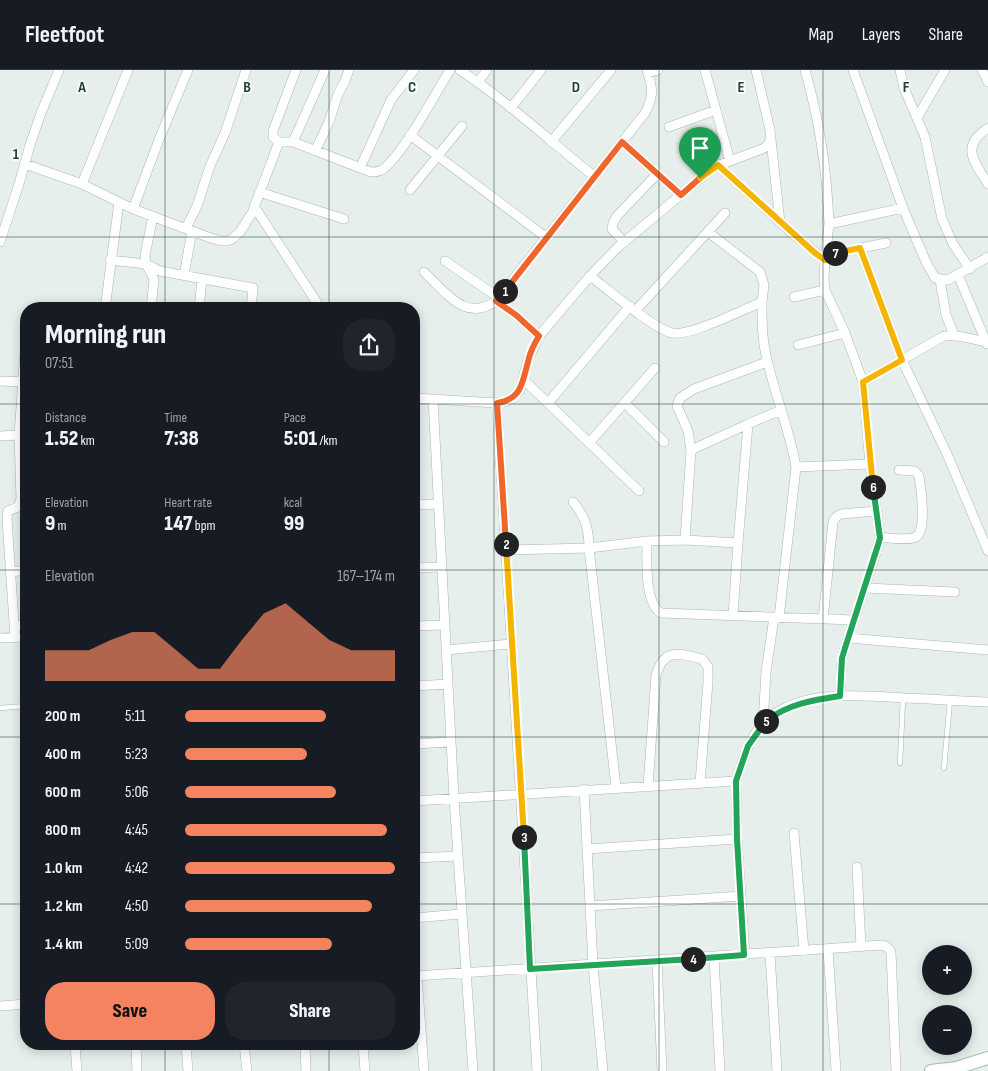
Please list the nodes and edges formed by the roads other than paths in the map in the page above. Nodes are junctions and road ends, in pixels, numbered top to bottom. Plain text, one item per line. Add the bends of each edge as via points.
1 (59, 70) edge
2 (128, 70) edge
3 (188, 70) edge
4 (246, 70) edge
5 (296, 70) edge
6 (325, 70) edge
7 (349, 70) edge
8 (414, 70) edge
9 (450, 70) edge
10 (460, 70) edge
11 (487, 70) edge
12 (541, 70) edge
13 (611, 70) edge
14 (658, 70) edge
15 (705, 70) edge
16 (756, 70) edge
17 (805, 70) edge
18 (853, 70) edge
19 (900, 70) edge
20 (945, 70) edge
21 (982, 70) edge
22 (647, 72) edge
23 (478, 82) junction
24 (988, 82) edge
25 (511, 108) junction
26 (716, 110) junction
27 (918, 116) junction
28 (462, 126) dead end
29 (669, 127) dead end
30 (988, 128) edge
31 (410, 135) junction
32 (771, 140) junction
33 (279, 142) junction
34 (293, 142) junction
35 (550, 142) junction
36 (622, 142) junction
37 (316, 149) junction
38 (438, 156) junction
39 (730, 160) junction
40 (25, 164) junction
41 (718, 165) junction
42 (360, 168) junction
43 (658, 174) junction
44 (595, 177) junction
45 (82, 184) junction
46 (988, 184) edge
47 (410, 190) dead end
48 (259, 192) junction
49 (681, 195) junction
50 (119, 202) junction
51 (254, 206) junction
52 (904, 208) junction
53 (133, 209) junction
54 (725, 214) dead end
55 (153, 216) junction
56 (344, 219) dead end
57 (780, 222) junction
58 (829, 224) junction
59 (189, 229) junction
60 (708, 232) junction
61 (547, 238) junction
62 (0, 242) edge
63 (624, 242) junction
64 (886, 243) dead end
65 (860, 248) junction
66 (825, 257) junction
67 (988, 257) edge
68 (110, 260) junction
69 (446, 260) dead end
70 (146, 264) junction
71 (970, 268) junction
72 (424, 272) dead end
73 (184, 275) junction
74 (958, 275) junction
75 (590, 276) junction
76 (202, 279) junction
77 (940, 280) junction
78 (826, 290) junction
79 (794, 297) dead end
80 (497, 300) junction
81 (106, 302) edge
82 (152, 302) edge
83 (200, 302) edge
84 (252, 302) edge
85 (316, 302) edge
86 (762, 302) junction
87 (633, 308) junction
88 (845, 333) junction
89 (954, 335) junction
90 (539, 336) junction
91 (987, 344) edge
92 (798, 345) dead end
93 (902, 360) junction
94 (767, 362) junction
95 (655, 368) dead end
96 (523, 379) junction
97 (0, 382) edge
98 (20, 382) edge
99 (863, 382) junction
100 (420, 398) edge
101 (433, 399) junction
102 (497, 403) junction
103 (548, 403) junction
104 (624, 403) junction
105 (781, 410) junction
106 (20, 424) edge
107 (748, 424) junction
108 (19, 435) junction
109 (0, 436) edge
110 (664, 442) dead end
111 (589, 443) junction
112 (20, 447) edge
113 (691, 450) junction
114 (870, 464) junction
115 (796, 467) junction
116 (899, 470) dead end
117 (639, 491) dead end
118 (573, 502) dead end
119 (20, 503) edge
120 (438, 504) junction
121 (420, 505) edge
122 (876, 511) junction
123 (880, 538) junction
124 (685, 540) junction
125 (647, 541) junction
126 (738, 543) junction
127 (589, 548) junction
128 (506, 550) junction
129 (988, 551) edge
130 (442, 567) junction
131 (420, 568) edge
132 (20, 571) edge
133 (11, 572) junction
134 (865, 588) junction
135 (955, 592) dead end
136 (732, 616) junction
137 (777, 618) junction
138 (823, 619) junction
139 (854, 620) junction
140 (445, 625) junction
141 (420, 626) edge
142 (20, 627) edge
143 (15, 632) junction
144 (20, 634) edge
145 (0, 638) edge
146 (848, 638) junction
147 (511, 644) junction
148 (446, 650) junction
149 (988, 650) edge
150 (448, 684) junction
151 (420, 686) edge
152 (840, 696) junction
153 (904, 698) junction
154 (950, 700) junction
155 (988, 702) edge
156 (20, 706) edge
157 (0, 708) edge
158 (763, 724) junction
159 (451, 742) junction
160 (420, 744) edge
161 (900, 763) dead end
162 (944, 768) dead end
163 (736, 781) junction
164 (700, 782) junction
165 (648, 786) junction
166 (616, 787) junction
167 (584, 789) junction
168 (521, 793) junction
169 (454, 798) junction
170 (420, 801) edge
171 (794, 833) dead end
172 (737, 839) junction
173 (587, 848) junction
174 (458, 856) junction
175 (420, 858) edge
176 (857, 867) dead end
177 (741, 896) junction
178 (590, 906) junction
179 (461, 914) junction
180 (420, 917) edge
181 (861, 947) junction
182 (828, 949) junction
183 (804, 951) junction
184 (770, 953) junction
185 (744, 955) junction
186 (714, 957) junction
187 (657, 961) junction
188 (593, 966) junction
189 (530, 969) junction
190 (465, 973) junction
191 (420, 976) edge
192 (20, 1004) edge
193 (0, 1006) edge
194 (420, 1024) edge
195 (75, 1050) edge
196 (136, 1050) edge
197 (186, 1050) edge
198 (244, 1050) edge
199 (305, 1050) edge
200 (363, 1050) edge
201 (988, 1058) edge
202 (77, 1071) edge
203 (138, 1071) edge
204 (188, 1071) edge
205 (246, 1071) edge
206 (306, 1071) edge
207 (365, 1071) edge
208 (424, 1071) edge
209 (473, 1071) edge
210 (537, 1071) edge
211 (603, 1071) edge
212 (662, 1071) edge
213 (720, 1071) edge
214 (778, 1071) edge
215 (836, 1071) edge
216 (896, 1071) edge
217 (930, 1071) edge

1 - 40 street
2 - 45 street
3 - 53 street
4 - 59 street
5 - 33 street via 273,131
6 - 34 street
7 - 37 street
8 - 42 street via 391,100
9 - 31 street
10 - 23 street
11 - 23 street
12 - 25 street
13 - 35 street
14 - 22 street
15 - 26 street
16 - 32 street
17 - 58 street via 821,135
18 - 52 street
19 - 27 street via 900,79
20 - 27 street
21 - 24 street
22 - 36 street via 653,90 650,103
23 - 25 street
25 - 35 street
26 - 29 street
26 - 39 street
27 - 71 street via 942,219 953,244
28 - 38 street
30 - 46 street via 975,138 971,152
31 - 38 street
31 - 42 street via 382,170 374,172
32 - 39 street via 766,147
32 - 57 street
33 - 34 street
33 - 48 street
34 - 37 street
35 - 44 street
36 - 43 street
36 - 44 street
37 - 42 street
38 - 47 street
38 - 61 street
39 - 41 street
40 - 45 street
40 - 62 street
41 - 49 street
41 - 57 street
43 - 49 street
43 - 63 street via 614,219 612,229
44 - 61 street
45 - 50 street
48 - 51 street
48 - 56 street
49 - 63 street
50 - 53 street
50 - 68 street
51 - 59 street via 240,232 232,239 222,242
51 - 85 street
52 - 58 street
52 - 77 street via 931,271
53 - 55 street
54 - 60 street
55 - 59 street
55 - 70 street
57 - 66 street
58 - 66 street
59 - 73 street
60 - 86 street via 760,272 764,285
60 - 87 street
61 - 80 street
63 - 75 street
64 - 65 street
65 - 66 street
65 - 93 street
66 - 78 street
67 - 71 street
68 - 70 street
68 - 81 street
69 - 80 street
70 - 73 street via 160,272
70 - 82 street via 154,279
71 - 74 street
72 - 80 street via 469,309 482,309
73 - 76 street
74 - 77 street
74 - 91 street
75 - 87 street
75 - 90 street
76 - 83 street
76 - 84 street via 253,288
77 - 89 street via 944,307
78 - 79 street
78 - 88 street
80 - 90 street
86 - 87 street via 695,329 672,334
86 - 94 street
87 - 103 street
88 - 92 street
88 - 99 street
89 - 91 street
89 - 93 street via 944,336
90 - 96 street
93 - 99 street
93 - 129 street
94 - 105 street
94 - 113 street via 694,389 680,398 677,406 688,431
95 - 104 street
96 - 102 street via 514,396
96 - 103 street
97 - 98 street
99 - 114 street
100 - 101 street
101 - 102 street
101 - 120 street
102 - 128 street
103 - 111 street
104 - 110 street
104 - 111 street
105 - 107 street
105 - 115 street
106 - 108 street
107 - 113 street
107 - 126 street
108 - 109 street
108 - 112 street
111 - 117 street
113 - 124 street
114 - 115 street
114 - 122 street
115 - 137 street
116 - 123 street via 915,471 919,476 922,528 914,538
118 - 127 street via 588,526
119 - 133 street via 8,511
120 - 121 street
120 - 130 street
122 - 123 street
122 - 138 street via 841,514 833,522
123 - 134 street
124 - 125 street
124 - 126 street
125 - 127 street
125 - 136 street via 650,600 657,610 670,614
126 - 136 street
127 - 128 street
127 - 166 street
128 - 147 street
130 - 131 street
130 - 140 street
132 - 133 street
133 - 143 street
134 - 135 street
134 - 139 street
136 - 137 street
137 - 138 street
137 - 158 street via 766,672
138 - 139 street
139 - 146 street
140 - 141 street
140 - 148 street
142 - 143 street
143 - 144 street
143 - 145 street
146 - 149 street
146 - 152 street via 842,658
147 - 148 street
147 - 168 street
148 - 150 street
150 - 151 street
150 - 159 street
152 - 153 street
152 - 158 street via 790,706
153 - 154 street
153 - 161 lane
154 - 155 street
154 - 162 lane
156 - 157 lane
158 - 163 street via 748,746
159 - 160 street
159 - 169 street
163 - 164 street
163 - 172 street
164 - 165 street
164 - 165 street via 708,666 702,659 671,655 662,660 656,675
165 - 166 street
166 - 167 street
167 - 168 street
167 - 173 street
168 - 169 street
168 - 189 street
169 - 170 street
169 - 174 street
171 - 183 street
172 - 173 street
172 - 177 street
173 - 178 street
174 - 175 street
174 - 179 street
176 - 181 street
177 - 178 street
177 - 185 street
178 - 188 street
179 - 180 street
179 - 190 street
181 - 182 street
181 - 216 street via 882,945 891,952
182 - 183 street
182 - 215 street
183 - 184 street
184 - 185 street
184 - 214 street
185 - 186 street
186 - 187 street
186 - 213 street
187 - 188 street
187 - 212 street
188 - 189 street
188 - 211 street
189 - 190 street
189 - 210 street
190 - 191 street
190 - 209 street
192 - 193 street
194 - 208 street
195 - 202 street
196 - 203 street
197 - 204 street
198 - 205 street
199 - 206 street
200 - 207 street
201 - 217 street via 956,1068

